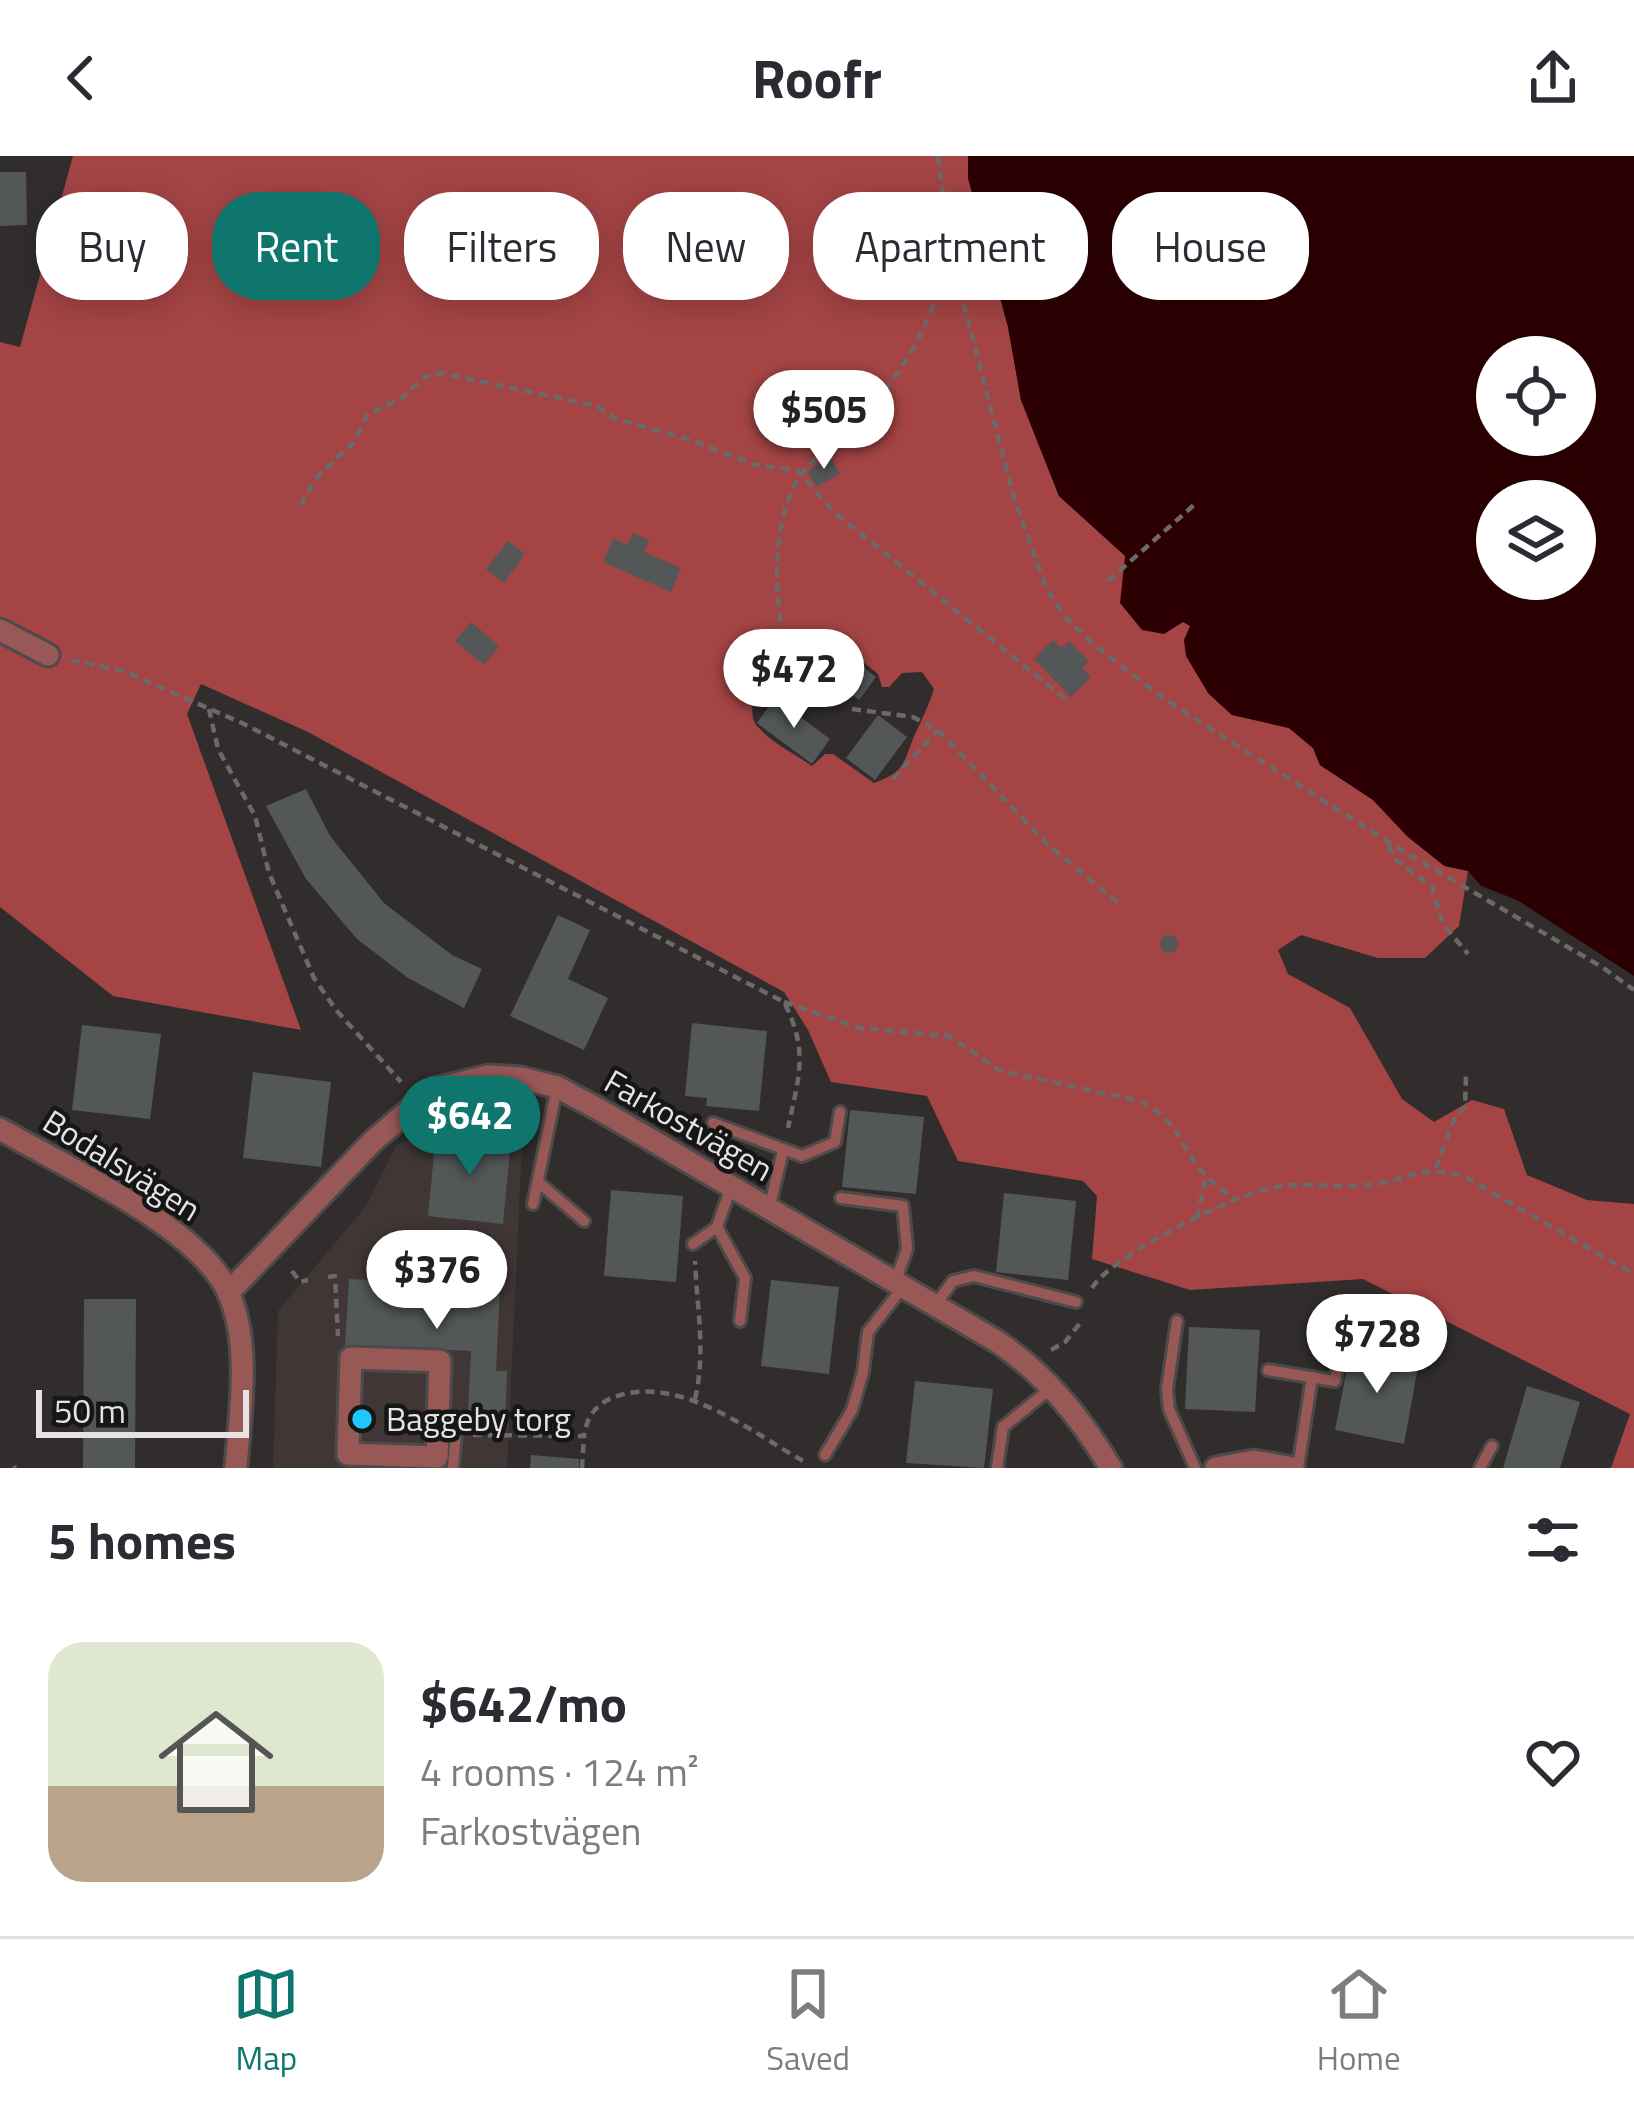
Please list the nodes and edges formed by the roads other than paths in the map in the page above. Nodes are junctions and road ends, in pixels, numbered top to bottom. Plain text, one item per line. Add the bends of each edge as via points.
1 (0, 630) edge
2 (48, 655) road end
3 (557, 1087) junction
4 (840, 1112) dead end
5 (713, 1123) dead end
6 (0, 1129) edge
7 (783, 1150) junction
8 (538, 1182) junction
9 (731, 1187) junction
10 (841, 1198) dead end
11 (533, 1204) dead end
12 (769, 1210) junction
13 (584, 1220) dead end
14 (716, 1227) junction
15 (693, 1244) road end
16 (900, 1282) junction
17 (229, 1292) junction
18 (1082, 1303) road end
19 (936, 1304) junction
20 (740, 1321) dead end
21 (1177, 1322) dead end
22 (1340, 1350) dead end
23 (1268, 1370) dead end
24 (1312, 1377) junction
25 (1053, 1387) junction
26 (455, 1432) road end
27 (1492, 1446) dead end
28 (825, 1455) dead end
29 (348, 1461) edge
30 (236, 1468) edge
31 (453, 1468) edge
32 (997, 1468) edge
33 (1111, 1468) edge
34 (1195, 1468) edge
35 (1216, 1468) edge
36 (1295, 1468) edge
37 (1480, 1468) edge

1 - 2 street
3 - 8 lane
3 - 9 street, Farkostvägen
3 - 17 street, Farkostvägen via 488,1076 434,1089
4 - 7 lane via 835,1142 802,1156
5 - 7 lane
6 - 17 street, Bodalsvägen via 176,1231
7 - 12 lane
8 - 11 lane
8 - 13 lane
9 - 12 street, Farkostvägen
9 - 14 lane
10 - 16 lane via 903,1206
12 - 16 street, Farkostvägen
14 - 15 lane
14 - 20 lane via 745,1278
16 - 19 street, Farkostvägen
16 - 28 lane via 868,1332 852,1410
17 - 30 street via 241,1363
18 - 19 lane via 960,1276
19 - 25 street, Farkostvägen
21 - 34 lane via 1168,1409
22 - 24 lane via 1335,1381
23 - 24 lane
24 - 36 lane
25 - 32 lane via 1003,1427
25 - 33 street, Farkostvägen
26 - 31 lane
27 - 37 lane
29 - 29 street via 437,1457 440,1361 352,1358
35 - 36 street via 1254,1461

